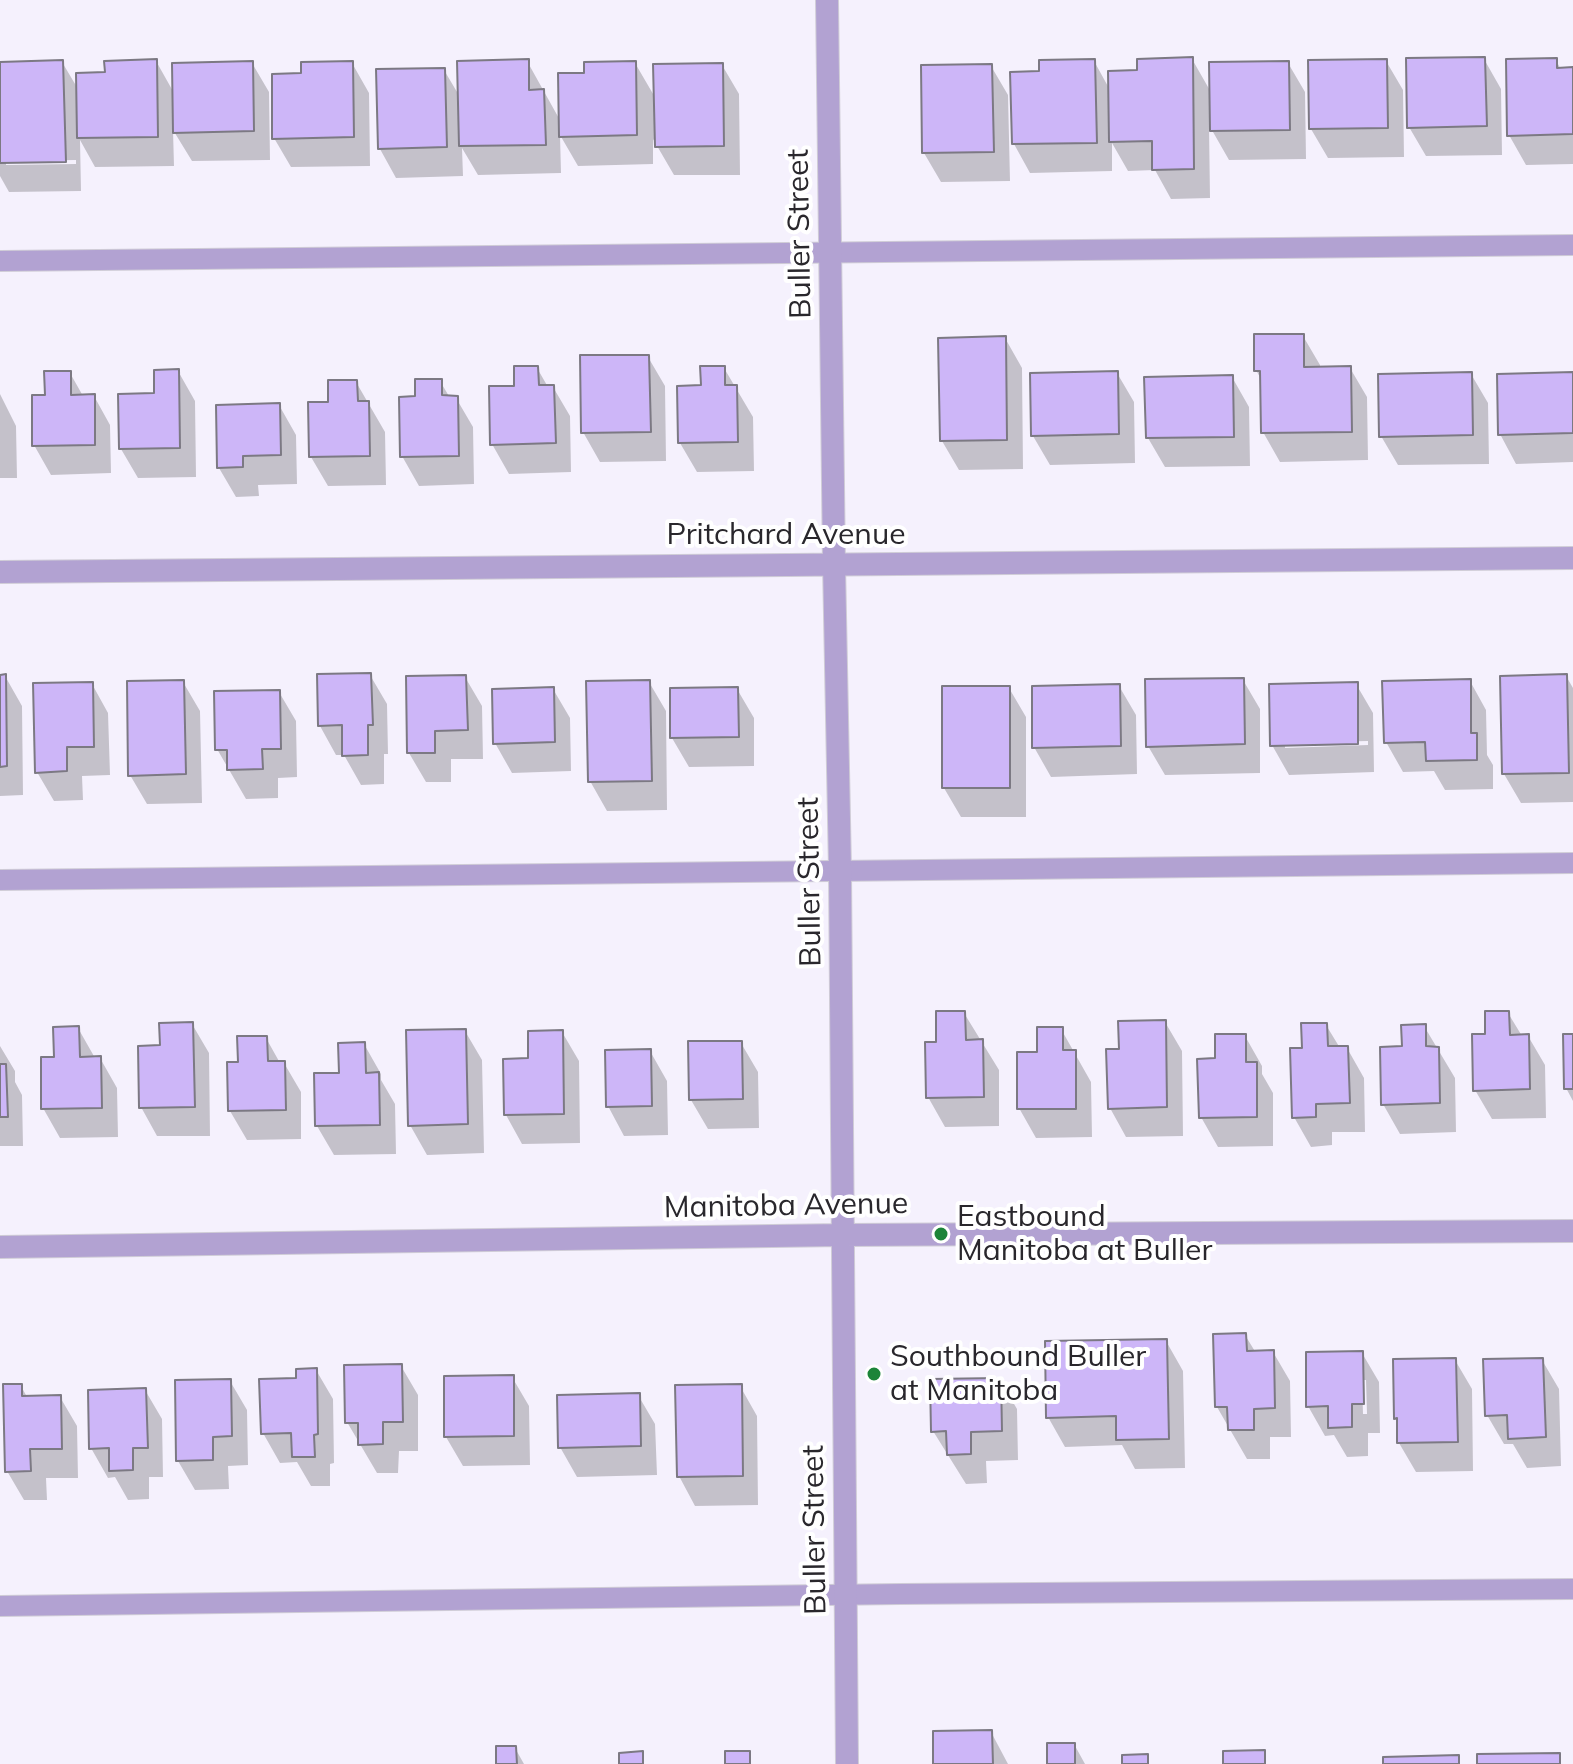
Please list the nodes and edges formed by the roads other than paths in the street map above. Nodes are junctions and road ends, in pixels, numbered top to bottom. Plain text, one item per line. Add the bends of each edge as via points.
1 (827, 0) edge
2 (1573, 245) edge
3 (830, 253) junction
4 (0, 261) edge
5 (1573, 558) edge
6 (834, 564) junction
7 (0, 572) edge
8 (1573, 863) edge
9 (840, 870) junction
10 (0, 880) edge
11 (1573, 1231) edge
12 (842, 1235) junction
13 (0, 1247) edge
14 (1573, 1589) edge
15 (845, 1595) junction
16 (0, 1606) edge
17 (847, 1764) edge

1 - 3 street, Buller Street
2 - 3 lane
3 - 4 lane
3 - 6 street, Buller Street
5 - 6 street, Pritchard Avenue
6 - 7 street, Pritchard Avenue
6 - 9 street, Buller Street
8 - 9 lane
9 - 10 lane
9 - 12 street, Buller Street
11 - 12 street, Manitoba Avenue
12 - 13 street, Manitoba Avenue
12 - 15 street, Buller Street
14 - 15 lane
15 - 16 lane
15 - 17 street, Buller Street

